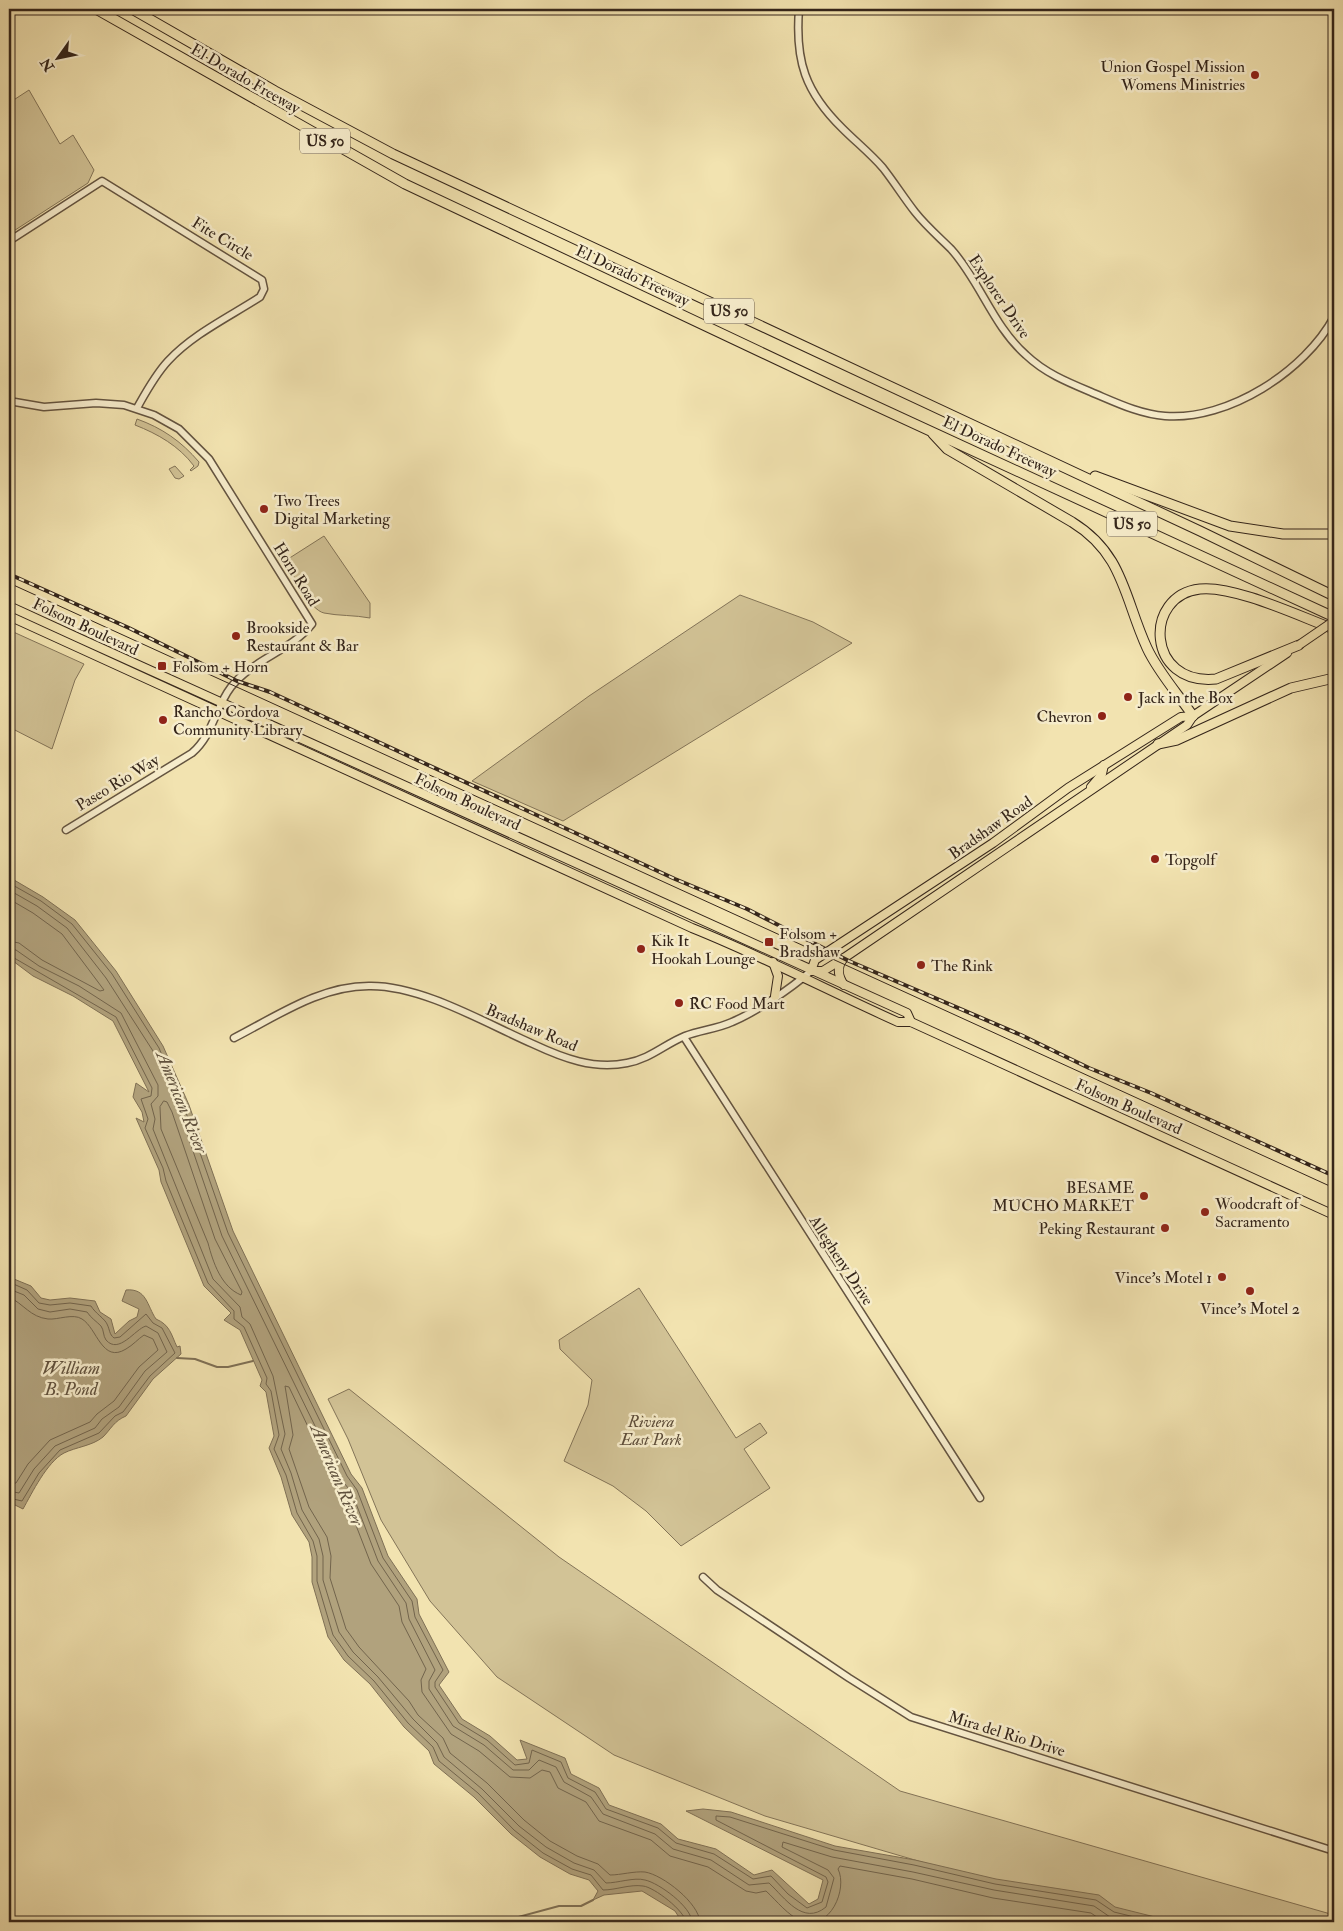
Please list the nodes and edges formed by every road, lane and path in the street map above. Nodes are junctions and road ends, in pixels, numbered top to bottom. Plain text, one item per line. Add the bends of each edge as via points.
1 (96, 9) edge
2 (132, 9) edge
3 (799, 9) edge
4 (9, 240) edge
5 (1334, 316) edge
6 (9, 401) edge
7 (136, 408) junction
8 (929, 430) junction
9 (1032, 452) junction
10 (1334, 534) edge
11 (1295, 577) junction
12 (1334, 590) edge
13 (1334, 596) edge
14 (9, 606) edge
15 (1334, 617) edge
16 (12, 618) edge
17 (1334, 621) edge
18 (1334, 629) edge
19 (61, 630) junction
20 (1299, 644) junction
21 (106, 661) junction
22 (147, 670) junction
23 (1334, 678) edge
24 (222, 703) junction
25 (218, 712) junction
26 (1193, 716) junction
27 (1158, 744) junction
28 (326, 762) junction
29 (1104, 765) junction
30 (374, 773) junction
31 (1072, 803) junction
32 (66, 830) dead end
33 (844, 958) junction
34 (773, 962) junction
35 (811, 971) junction
36 (802, 979) junction
37 (844, 985) junction
38 (775, 996) junction
39 (912, 1022) junction
40 (684, 1036) junction
41 (234, 1038) dead end
42 (1334, 1215) edge
43 (980, 1498) dead end
44 (703, 1577) dead end
45 (1334, 1851) edge

1 - 8 highway, El Dorado Freeway / US 50 via 405,184
2 - 9 highway, El Dorado Freeway / US 50 via 275,92 393,154
3 - 5 street, Explorer Drive via 797,44 800,63 808,83 825,109 882,167 917,214 960,260 1011,339 1025,355 1050,374 1138,411 1165,416 1199,414 1235,403 1293,366 1316,344
4 - 7 street, Fite Circle via 102,181 262,280 264,289 260,297 190,342 168,361
6 - 7 street, Horn Road via 44,407 110,404
7 - 24 street, Horn Road via 179,429 205,454 312,624 305,633 250,669 232,685
8 - 15 highway, El Dorado Freeway / US 50
8 - 26 highway via 947,449 1090,533 1104,547 1115,565 1148,650
9 - 10 highway via 1230,526 1283,534
9 - 11 highway, El Dorado Freeway / US 50
11 - 12 highway
11 - 13 highway, El Dorado Freeway / US 50
14 - 19 main road, Folsom Boulevard
16 - 19 main road via 20,617 48,629
16 - 21 main road, Folsom Boulevard
17 - 20 main road, Bradshaw Road, bridge
18 - 20 highway via 1246,597 1214,589 1185,593 1164,614 1160,628 1160,643 1165,657 1186,676 1202,680 1216,678
19 - 22 main road, Folsom Boulevard
20 - 26 main road, Bradshaw Road
21 - 22 main road via 118,660
21 - 25 main road, Folsom Boulevard
22 - 24 main road, Folsom Boulevard
23 - 27 highway via 1291,688 1176,740
24 - 25 street, Horn Road
24 - 30 main road, Folsom Boulevard
25 - 28 main road, Folsom Boulevard
25 - 32 street, Paseo Rio Way via 203,742 192,753
26 - 27 main road, Bradshaw Road via 1186,725
26 - 29 main road, Bradshaw Road via 1181,717
27 - 31 main road, Bradshaw Road
28 - 30 main road via 338,762 369,776
28 - 34 main road, Folsom Boulevard
29 - 31 main road via 1097,781
29 - 35 main road, Bradshaw Road via 993,843 815,960
30 - 35 main road, Folsom Boulevard via 731,932
31 - 33 main road, Bradshaw Road
33 - 35 main road, Bradshaw Road via 822,971
33 - 37 main road via 838,975
34 - 36 main road, Folsom Boulevard
34 - 38 main road via 778,976
35 - 36 street, Bradshaw Road
35 - 37 main road, Folsom Boulevard
36 - 38 street, Bradshaw Road
36 - 39 main road, Folsom Boulevard via 898,1022
37 - 39 main road, Folsom Boulevard via 907,1013
38 - 40 street, Bradshaw Road via 731,1023
39 - 42 main road, Folsom Boulevard
40 - 41 street, Bradshaw Road via 637,1061 595,1065 556,1054 423,995 399,988 369,986 344,988 316,997
40 - 43 street, Allegheny Drive
44 - 45 street, Mira del Rio Drive via 717,1590 911,1717

